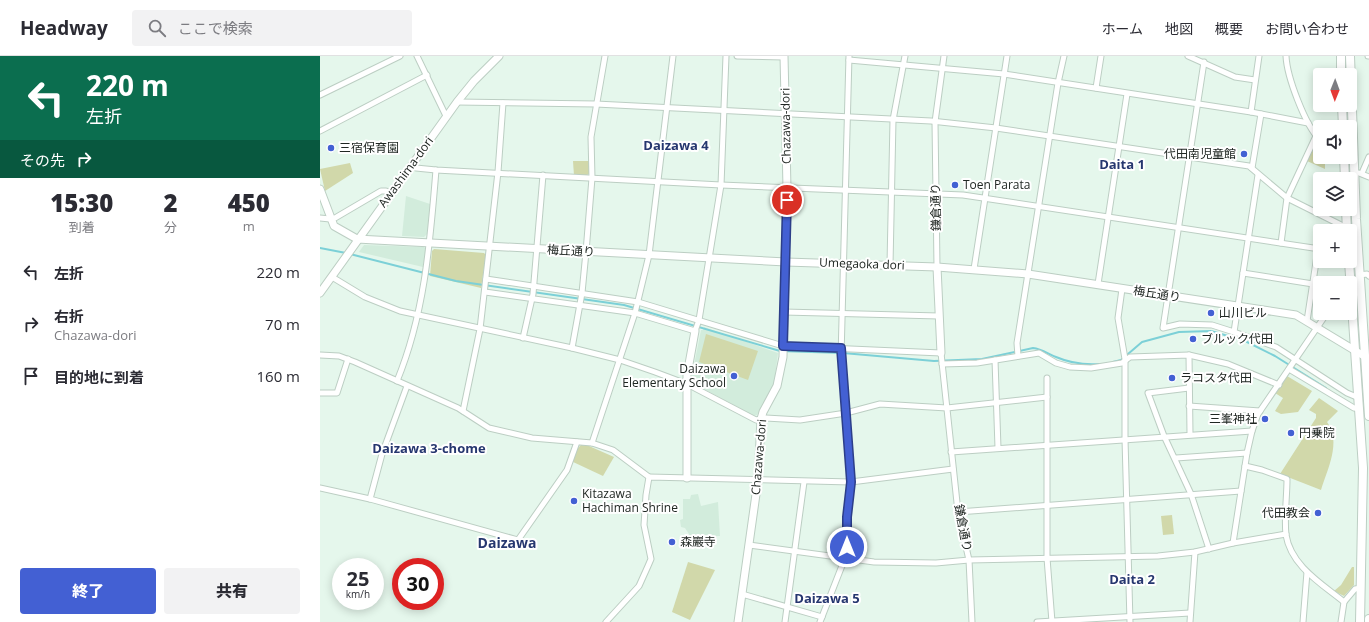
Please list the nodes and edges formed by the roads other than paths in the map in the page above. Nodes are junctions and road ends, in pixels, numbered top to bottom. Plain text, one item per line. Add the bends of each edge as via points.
1 (400, 56) edge
2 (417, 56) edge
3 (499, 56) edge
4 (605, 56) edge
5 (673, 56) edge
6 (726, 56) edge
7 (736, 56) edge
8 (904, 56) edge
9 (944, 56) edge
10 (1007, 56) edge
11 (1064, 56) edge
12 (1101, 56) edge
13 (1188, 56) edge
14 (1259, 56) edge
15 (1286, 56) edge
16 (1341, 56) edge
17 (1350, 56) edge
18 (784, 57) edge
19 (849, 58) edge
20 (1204, 62) junction
21 (903, 65) junction
22 (1341, 68) edge
23 (943, 69) junction
24 (1004, 74) junction
25 (427, 75) junction
26 (1255, 80) junction
27 (1058, 83) junction
28 (1096, 88) junction
29 (1127, 94) junction
30 (320, 95) edge
31 (457, 102) junction
32 (503, 103) junction
33 (596, 104) junction
34 (1197, 104) junction
35 (667, 108) junction
36 (724, 111) junction
37 (1251, 112) junction
38 (1261, 114) junction
39 (786, 115) junction
40 (446, 116) junction
41 (848, 117) junction
42 (893, 120) junction
43 (935, 122) junction
44 (1308, 123) junction
45 (996, 128) junction
46 (1313, 130) edge
47 (320, 131) edge
48 (1049, 136) junction
49 (1120, 147) junction
50 (1313, 148) edge
51 (1189, 157) junction
52 (1369, 157) edge
53 (411, 165) junction
54 (1252, 168) junction
55 (436, 170) junction
56 (498, 172) junction
57 (1358, 173) junction
58 (543, 175) junction
59 (1258, 175) junction
60 (1369, 177) edge
61 (592, 178) junction
62 (658, 181) junction
63 (721, 185) junction
64 (787, 188) junction
65 (320, 189) edge
66 (846, 190) junction
67 (890, 191) junction
68 (391, 193) junction
69 (936, 193) junction
70 (985, 197) junction
71 (1287, 198) junction
72 (1038, 205) junction
73 (1109, 216) junction
74 (320, 218) edge
75 (330, 219) junction
76 (1337, 224) edge
77 (1178, 227) junction
78 (1249, 238) junction
79 (358, 239) junction
80 (430, 243) junction
81 (1281, 243) junction
82 (490, 247) junction
83 (1313, 248) edge
84 (537, 249) junction
85 (586, 252) junction
86 (649, 255) junction
87 (710, 258) junction
88 (786, 262) junction
89 (844, 264) junction
90 (890, 265) junction
91 (938, 267) junction
92 (1315, 268) edge
93 (974, 269) junction
94 (1028, 274) junction
95 (1243, 274) junction
96 (1359, 275) junction
97 (1369, 276) edge
98 (332, 277) junction
99 (486, 282) junction
100 (1098, 284) junction
101 (1312, 284) junction
102 (1122, 289) junction
103 (533, 291) junction
104 (485, 292) junction
105 (320, 293) edge
106 (1168, 296) junction
107 (581, 298) junction
108 (637, 307) junction
109 (1238, 307) junction
110 (784, 312) junction
111 (843, 314) junction
112 (417, 315) junction
113 (939, 316) junction
114 (1321, 320) edge
115 (1353, 320) edge
116 (1307, 321) junction
117 (697, 325) junction
118 (1316, 327) junction
119 (480, 329) junction
120 (1234, 332) junction
121 (523, 338) junction
122 (572, 348) junction
123 (783, 348) junction
124 (841, 349) junction
125 (1356, 351) junction
126 (1018, 354) junction
127 (1188, 354) junction
128 (320, 355) edge
129 (1125, 358) junction
130 (1367, 358) edge
131 (348, 359) junction
132 (941, 359) junction
133 (1295, 359) junction
134 (620, 360) junction
135 (995, 360) junction
136 (1290, 367) junction
137 (1048, 378) dead end
138 (396, 381) junction
139 (687, 384) junction
140 (1278, 385) junction
141 (407, 386) junction
142 (1189, 388) junction
143 (320, 393) edge
144 (1048, 397) junction
145 (1359, 398) junction
146 (998, 403) junction
147 (1189, 406) junction
148 (947, 408) junction
149 (1360, 409) junction
150 (463, 411) junction
151 (1260, 411) junction
152 (1369, 412) edge
153 (846, 413) junction
154 (1369, 416) edge
155 (761, 419) junction
156 (1252, 430) junction
157 (1190, 434) junction
158 (1164, 436) junction
159 (1126, 440) junction
160 (577, 442) junction
161 (592, 443) junction
162 (1048, 445) junction
163 (998, 448) junction
164 (951, 452) junction
165 (1247, 453) junction
166 (1176, 458) junction
167 (1245, 466) junction
168 (953, 469) junction
169 (649, 477) junction
170 (687, 478) junction
171 (758, 480) junction
172 (804, 482) junction
173 (851, 482) junction
174 (320, 488) edge
175 (1241, 491) junction
176 (1191, 494) junction
177 (370, 499) junction
178 (1128, 499) junction
179 (1047, 505) junction
180 (958, 512) junction
181 (1286, 534) junction
182 (1233, 543) junction
183 (749, 545) junction
184 (1209, 549) junction
185 (795, 552) junction
186 (1195, 552) junction
187 (844, 558) junction
188 (1047, 558) junction
189 (1129, 558) junction
190 (969, 560) junction
191 (1307, 572) junction
192 (1361, 588) junction
193 (742, 594) junction
194 (1344, 602) junction
195 (788, 607) junction
196 (1190, 613) junction
197 (821, 619) edge
198 (1130, 619) edge
199 (606, 622) edge
200 (738, 622) edge
201 (786, 622) edge
202 (972, 622) edge
203 (1037, 622) edge
204 (1052, 622) edge
205 (1190, 622) edge
206 (1303, 622) edge
207 (1341, 622) edge
208 (1360, 622) edge

1 - 30 street
2 - 25 street
3 - 31 street, Awashima-dori
4 - 33 street
5 - 35 street
6 - 36 street
7 - 18 street
8 - 21 street
9 - 23 street, 鎌倉通り
10 - 24 street
11 - 27 street
12 - 28 street
13 - 20 street
14 - 26 street
15 - 44 street via 1304,118
16 - 22 main road
17 - 57 main road
18 - 39 street, Chazawa-dori
19 - 21 street
19 - 41 street
20 - 26 street via 1235,77
20 - 34 street
21 - 23 street
21 - 42 street
23 - 24 street
23 - 43 street, 鎌倉通り
24 - 27 street
24 - 45 street
25 - 40 street
25 - 47 street
26 - 37 street
27 - 28 street
27 - 48 street
28 - 29 street
29 - 34 street
29 - 49 street
31 - 32 street
31 - 40 street, Awashima-dori
32 - 33 street
32 - 56 street
33 - 35 street
33 - 61 street via 591,137
34 - 37 street
34 - 51 street
35 - 36 street
35 - 62 street
36 - 39 street
36 - 63 street
37 - 38 street
38 - 44 street
38 - 54 street
39 - 41 street
39 - 64 street, Chazawa-dori
40 - 53 street, Awashima-dori
41 - 42 street
41 - 66 street
42 - 43 street
42 - 67 street
43 - 45 street
43 - 69 street, 鎌倉通り
44 - 46 street
45 - 48 street
45 - 70 street
48 - 49 street
48 - 72 street
49 - 51 street
49 - 73 street
50 - 71 street
51 - 54 street
51 - 77 street
52 - 57 street
53 - 55 street
53 - 68 street, Awashima-dori
54 - 59 street
55 - 56 street
55 - 80 street
56 - 58 street
56 - 82 street
57 - 60 street
57 - 96 main road
58 - 61 street
58 - 84 street
59 - 71 street
59 - 78 street
61 - 62 street
61 - 85 street
62 - 63 street
62 - 86 street
63 - 64 street
63 - 87 street
64 - 66 street
64 - 88 street, Chazawa-dori
65 - 75 street
66 - 67 street
66 - 89 street
67 - 69 street
67 - 90 street
68 - 75 street via 381,191
68 - 79 street, Awashima-dori
69 - 70 street
69 - 91 street, 鎌倉通り
70 - 72 street
70 - 93 street
71 - 76 street
71 - 81 street
72 - 73 street
72 - 94 street
73 - 77 street
73 - 100 street
74 - 75 street
75 - 79 street via 336,228
77 - 78 street
77 - 106 street
78 - 81 street
78 - 95 street
79 - 80 street, 梅丘通り
79 - 98 street, Awashima-dori
80 - 82 street, 梅丘通り
80 - 112 street via 427,272
81 - 83 street
82 - 84 street, 梅丘通り
82 - 99 street
84 - 85 street, 梅丘通り
84 - 103 street
85 - 86 street, 梅丘通り
85 - 107 street
86 - 87 street, 梅丘通り
86 - 108 street
87 - 88 street, 梅丘通り
87 - 117 street
88 - 89 street, Umegaoka dori
88 - 110 street, Chazawa-dori
89 - 90 street, Umegaoka dori
89 - 111 street
90 - 91 street, Umegaoka dori
91 - 93 street, 梅丘通り
91 - 113 street, 鎌倉通り
92 - 101 street
93 - 94 street, 梅丘通り
94 - 100 street, 梅丘通り
94 - 126 street
95 - 101 street
95 - 109 street
96 - 97 street
96 - 130 main road
98 - 105 street, Awashima-dori
98 - 112 street via 382,304
99 - 103 street
99 - 104 street
100 - 102 street, 梅丘通り
101 - 116 street
102 - 106 street, 梅丘通り
102 - 129 street via 1118,318
103 - 104 street
103 - 107 street
103 - 107 street
103 - 121 street
104 - 119 street
106 - 109 street, 梅丘通り
106 - 120 street via 1163,328 1180,324 1212,325
107 - 108 street
107 - 108 street
107 - 122 street
108 - 117 street
108 - 117 street
108 - 134 street
109 - 116 street, 梅丘通り via 1296,315
109 - 120 street
110 - 111 street
110 - 123 street, Chazawa-dori
111 - 113 street
111 - 124 street
112 - 119 street
112 - 138 street via 408,352
113 - 132 street, 鎌倉通り
114 - 118 street
115 - 125 main road
116 - 118 street, 梅丘通り
117 - 123 street
117 - 139 street
118 - 125 street, 梅丘通り
118 - 133 street
119 - 121 street
119 - 150 street
120 - 133 street via 1276,347
121 - 122 street
122 - 134 street
123 - 124 street
123 - 155 street, Chazawa-dori via 778,386
124 - 132 street
124 - 153 street
125 - 130 street, 梅丘通り
125 - 145 main road
126 - 129 street via 1039,353 1056,363 1080,368 1104,367
126 - 135 street
127 - 129 street
127 - 140 street via 1228,364
127 - 142 street
128 - 131 street
129 - 159 street
130 - 152 main road
131 - 138 street
131 - 143 street via 337,393
132 - 135 street via 977,363
132 - 148 street, 鎌倉通り
133 - 136 street
133 - 145 street
134 - 139 street
134 - 161 street
135 - 146 street
136 - 140 street
136 - 149 street via 1354,408
137 - 144 street
138 - 141 street
139 - 155 street via 756,420
139 - 170 street
140 - 151 street
141 - 150 street
141 - 177 street via 382,454
142 - 147 street
142 - 158 street via 1148,393
144 - 146 street
144 - 162 street
145 - 149 main road
146 - 148 street
146 - 163 street
147 - 151 street
147 - 157 street
148 - 153 street via 880,404
148 - 164 street, 鎌倉通り
149 - 192 main road via 1363,486
150 - 160 street via 489,428 532,438
151 - 156 street
152 - 154 main road
153 - 155 street via 800,420
153 - 173 street
155 - 171 street, Chazawa-dori
156 - 157 street
156 - 165 street
157 - 158 street
158 - 159 street
158 - 166 street
159 - 162 street
159 - 178 street
160 - 161 street
160 - 177 street via 568,470 518,540
161 - 169 street via 613,450
162 - 163 street
162 - 179 street
163 - 164 street
164 - 168 street, 鎌倉通り
165 - 166 street
165 - 167 street
166 - 176 street
167 - 175 street
167 - 181 street via 1288,479
168 - 173 street
168 - 180 street, 鎌倉通り
169 - 170 street
169 - 199 street via 644,525 650,559 639,586
170 - 171 street
171 - 172 street
171 - 183 street, Chazawa-dori
172 - 173 street
172 - 185 street
173 - 187 street
174 - 177 street
175 - 176 street
175 - 182 street
176 - 178 street
176 - 184 street
178 - 179 street
178 - 189 street
179 - 180 street
179 - 188 street
180 - 190 street, 鎌倉通り
181 - 182 street
181 - 191 street via 1289,548 1296,561
182 - 184 street
183 - 185 street
183 - 193 street, Chazawa-dori
184 - 186 street
185 - 187 street
185 - 195 street
186 - 189 street
186 - 196 street
187 - 190 street via 906,564
187 - 197 street
188 - 189 street
188 - 190 street
188 - 204 street
189 - 198 street
190 - 202 street, 鎌倉通り
191 - 194 street
191 - 206 street
192 - 194 street via 1355,589
192 - 208 main road
193 - 195 street
193 - 200 street, Chazawa-dori
194 - 207 street
195 - 197 street
195 - 201 street
196 - 198 street
196 - 205 street
198 - 204 street
203 - 204 street

